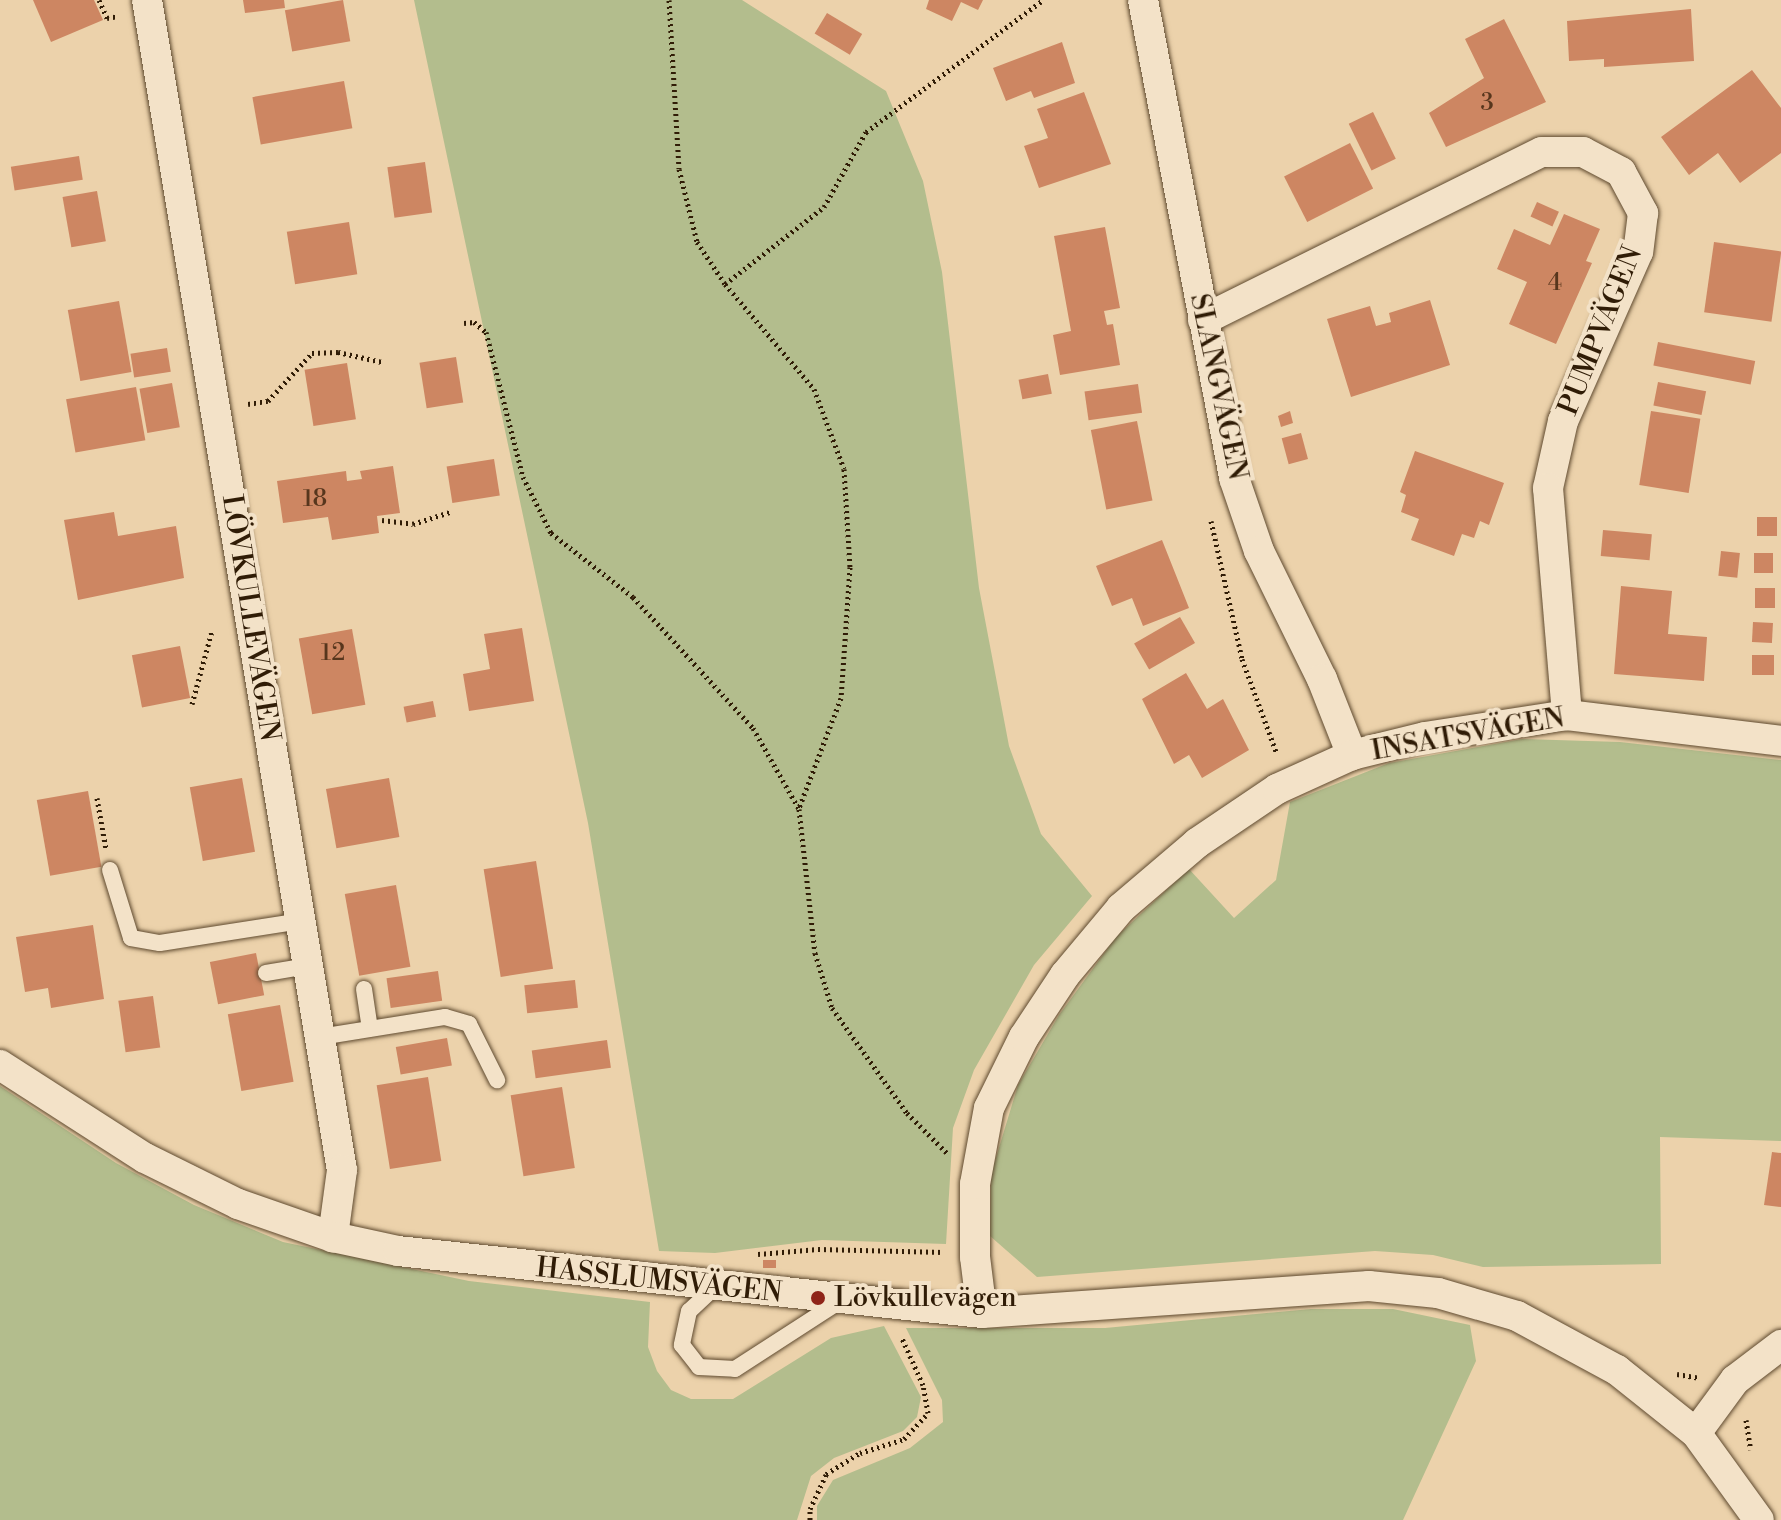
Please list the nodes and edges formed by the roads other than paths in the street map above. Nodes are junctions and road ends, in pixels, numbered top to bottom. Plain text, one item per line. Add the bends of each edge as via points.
1 (147, 0) edge
2 (1143, 0) edge
3 (1203, 320) junction
4 (1567, 715) junction
5 (1781, 741) edge
6 (1352, 755) junction
7 (110, 870) road end
8 (300, 921) junction
9 (308, 966) junction
10 (266, 973) dead end
11 (364, 989) dead end
12 (370, 1029) junction
13 (320, 1037) junction
14 (0, 1065) edge
15 (497, 1080) dead end
16 (333, 1237) junction
17 (715, 1287) junction
18 (841, 1300) junction
19 (982, 1313) junction
20 (1781, 1345) edge
21 (1696, 1433) junction
22 (1759, 1520) edge

1 - 8 street, LÖVKULLEVÄGEN
2 - 3 street, SLANGVÄGEN
3 - 4 street, PUMPVÄGEN via 1542,152 1583,152 1621,172 1643,213 1638,252 1563,421 1548,488
3 - 6 street, SLANGVÄGEN via 1234,478 1254,536
4 - 5 street, INSATSVÄGEN
4 - 6 street, INSATSVÄGEN via 1425,737
6 - 19 street, INSATSVÄGEN via 1277,789 1197,843 1121,908 1065,975 1024,1037 989,1108 975,1184
7 - 8 lane via 131,938 160,943
8 - 9 street, LÖVKULLEVÄGEN
9 - 10 lane
9 - 13 street, LÖVKULLEVÄGEN
11 - 12 lane
12 - 13 lane
12 - 15 lane via 445,1017 469,1024
13 - 16 street, LÖVKULLEVÄGEN via 342,1170
14 - 16 street, HASSLUMSVÄGEN via 145,1158 238,1204
16 - 17 street, HASSLUMSVÄGEN via 398,1251
17 - 18 street, HASSLUMSVÄGEN
17 - 18 lane via 689,1311 682,1345 699,1367 735,1369
18 - 19 street, HASSLUMSVÄGEN
19 - 21 street, HASSLUMSVÄGEN via 1369,1286 1438,1293 1517,1316 1617,1370
20 - 21 street via 1721,1394
21 - 22 street, HASSLUMSVÄGEN

